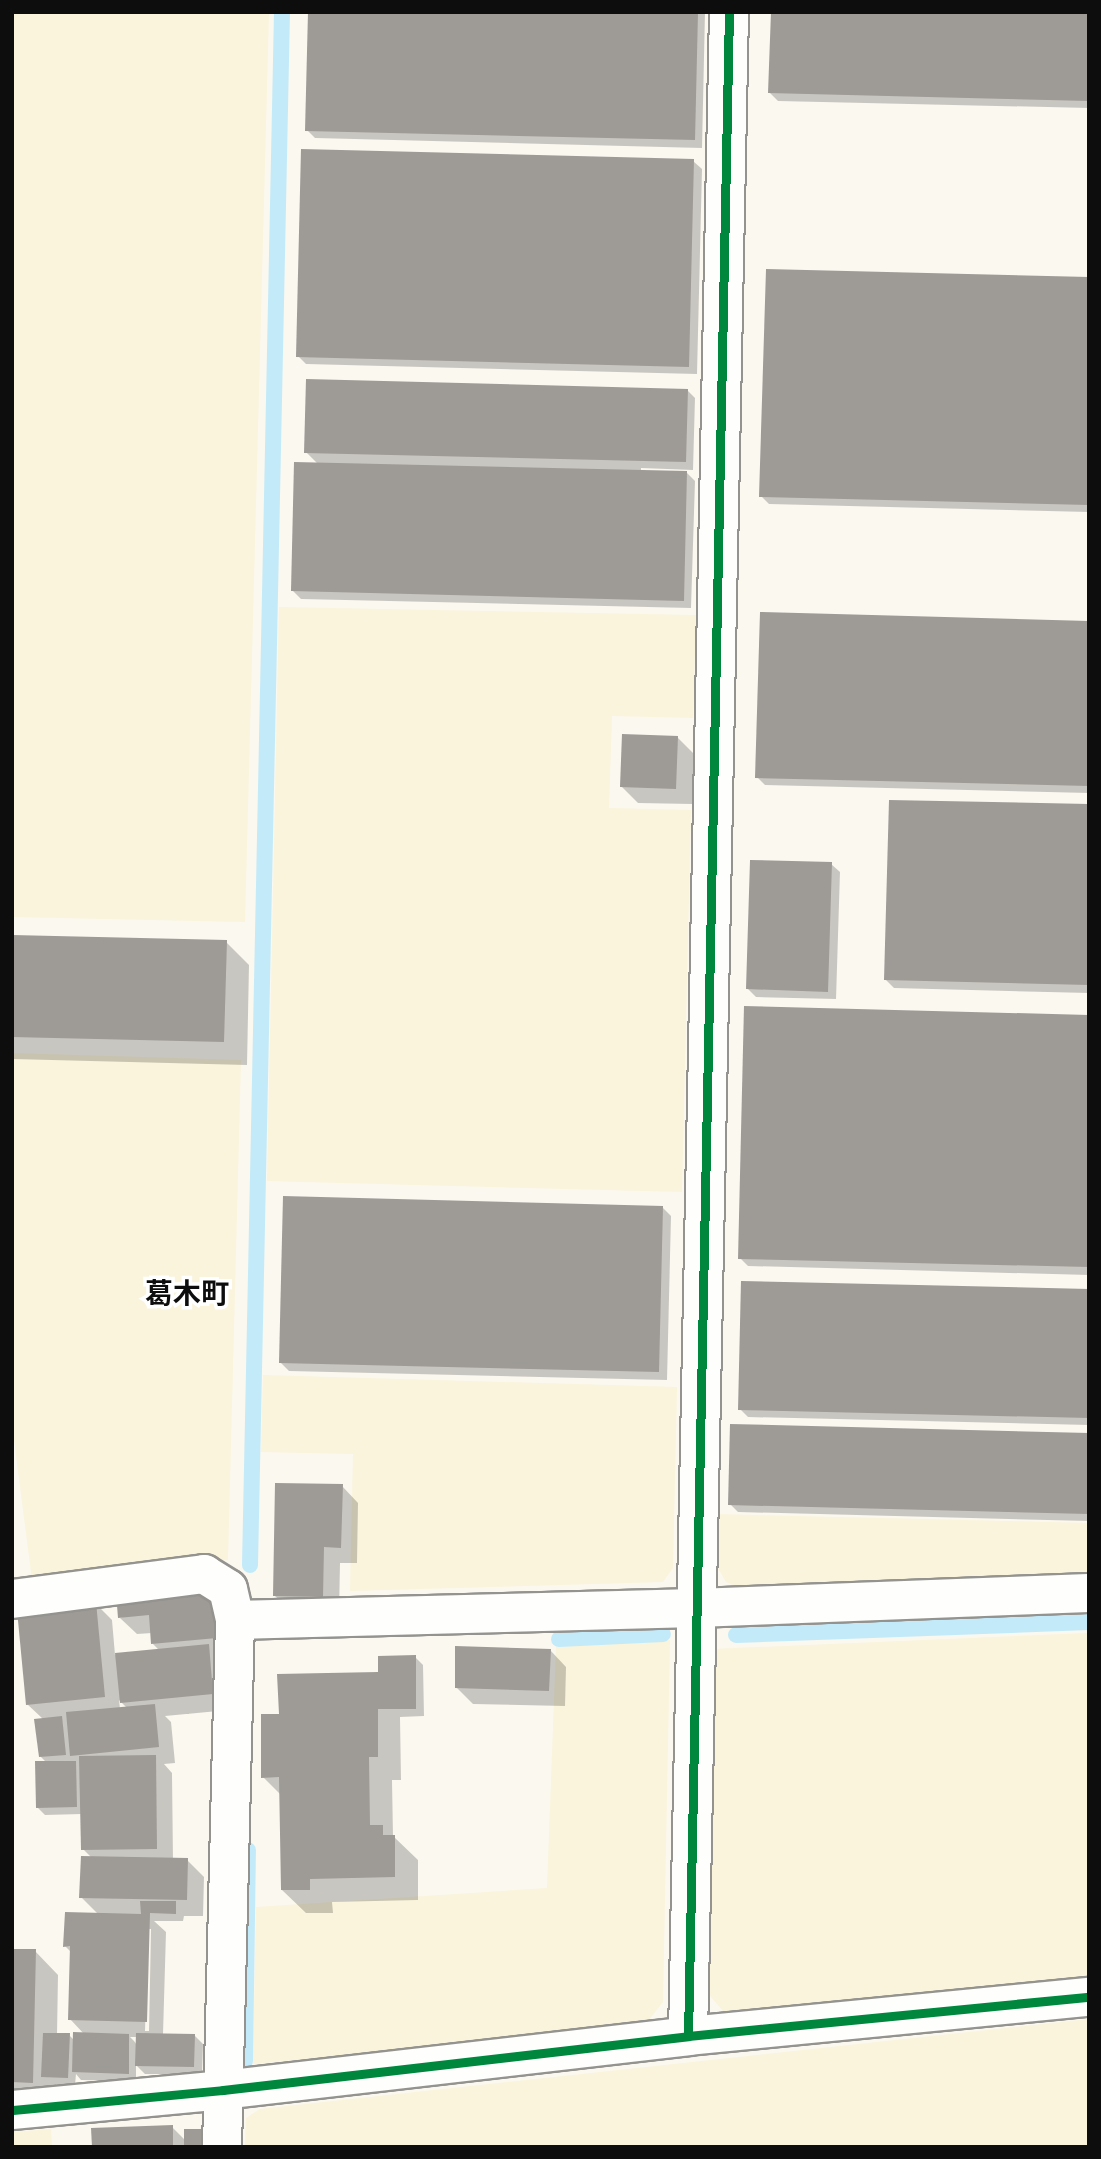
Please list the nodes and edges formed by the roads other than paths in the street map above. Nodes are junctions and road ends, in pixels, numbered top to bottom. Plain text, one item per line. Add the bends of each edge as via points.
1 (729, 12) edge
2 (1089, 1593) edge
3 (12, 1599) edge
4 (696, 1608) junction
5 (235, 1620) junction
6 (1089, 1997) edge
7 (688, 2036) junction
8 (223, 2090) junction
9 (12, 2110) edge
10 (222, 2147) edge

1 - 4 street
2 - 4 street
3 - 5 street via 204,1574 228,1588
4 - 5 street
4 - 7 street
5 - 8 street
6 - 7 street
7 - 8 street
8 - 9 street
8 - 10 street

